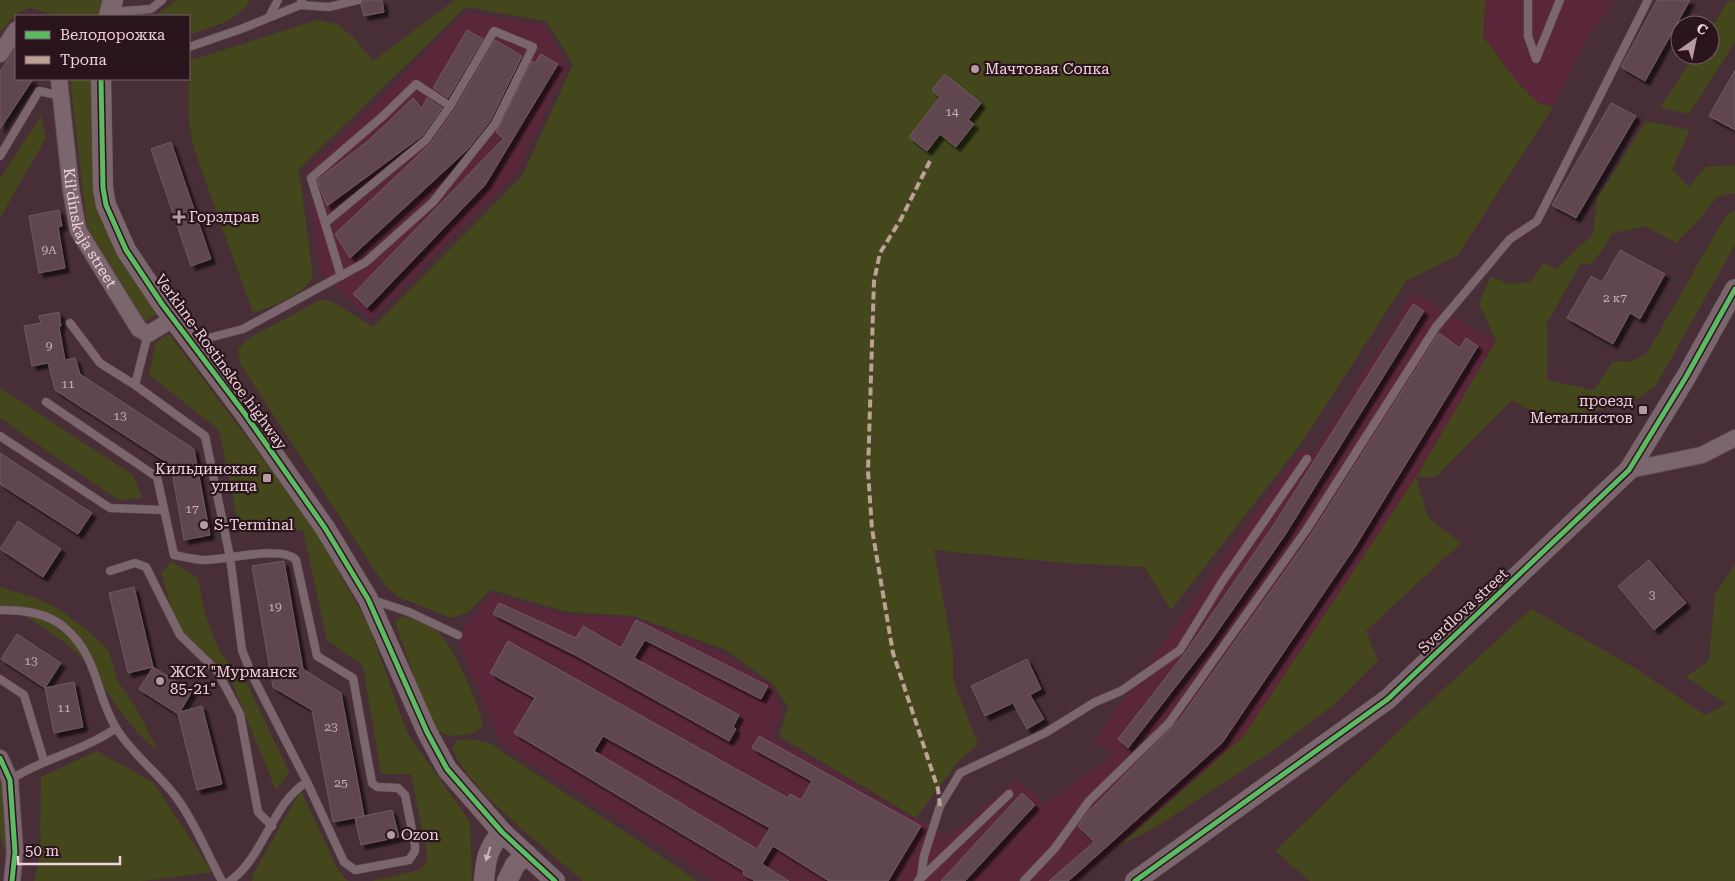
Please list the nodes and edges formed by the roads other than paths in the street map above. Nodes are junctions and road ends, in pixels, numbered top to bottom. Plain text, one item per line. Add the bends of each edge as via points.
1 (162, 0) edge
2 (278, 0) edge
3 (358, 0) edge
4 (1528, 0) edge
5 (1560, 0) edge
6 (1648, 0) edge
7 (301, 2) edge
8 (111, 9) edge
9 (270, 17) junction
10 (15, 32) edge
11 (190, 47) edge
12 (0, 54) edge
13 (59, 80) edge
14 (101, 80) edge
15 (61, 96) junction
16 (450, 106) junction
17 (0, 156) edge
18 (325, 223) junction
19 (340, 276) junction
20 (1735, 289) edge
21 (173, 319) junction
22 (70, 323) dead end
23 (148, 334) junction
24 (190, 342) junction
25 (134, 385) junction
26 (46, 402) dead end
27 (0, 436) edge
28 (1735, 438) edge
29 (1308, 459) dead end
30 (1630, 470) junction
31 (164, 510) junction
32 (230, 557) junction
33 (110, 571) dead end
34 (368, 599) junction
35 (0, 610) edge
36 (458, 635) dead end
37 (0, 679) edge
38 (116, 728) junction
39 (0, 758) edge
40 (44, 761) junction
41 (10, 780) junction
42 (308, 782) junction
43 (1009, 794) dead end
44 (272, 826) junction
45 (502, 832) junction
46 (526, 854) junction
47 (919, 879) edge
48 (12, 881) edge
49 (222, 881) edge
50 (230, 881) edge
51 (484, 881) edge
52 (507, 881) edge
53 (556, 881) edge
54 (1024, 881) edge
55 (1134, 881) edge

1 - 8 lane via 151,10
2 - 9 lane
3 - 7 lane via 329,7
4 - 5 lane via 1528,36 1536,58
6 - 54 lane via 1537,221 1510,239 1436,327 1307,529 1169,723 1089,801 1055,848
7 - 9 lane
9 - 11 lane
10 - 12 street
13 - 15 street, Kil'dinskaja street
14 - 21 street, Verkhne-Rostinskoe highway via 106,205 126,250
15 - 17 lane via 39,91
15 - 23 street, Kil'dinskaja street via 78,230 135,324
16 - 18 lane via 426,140
16 - 18 lane via 416,84 311,178
16 - 19 lane via 494,31 533,47 495,124 433,202 366,262
18 - 19 lane
19 - 24 lane via 243,329
20 - 30 street, Sverdlova street
21 - 23 street
21 - 24 street, Verkhne-Rostinskoe highway
22 - 25 lane via 100,363
23 - 25 lane
24 - 34 street, Verkhne-Rostinskoe highway via 325,528
25 - 32 lane via 205,436
26 - 31 lane via 157,477
27 - 31 lane via 110,508
28 - 30 street via 1702,455
29 - 47 lane via 1222,582 1180,650 1121,691 1095,702 1015,748 960,773 940,806
30 - 55 street, Sverdlova street via 1388,699
31 - 32 lane via 174,556 204,560
32 - 42 lane via 242,650
32 - 42 lane via 283,553 296,560 317,656 352,678 370,779 377,787 398,788 403,792 415,845 413,856 404,862 360,870 350,868 344,862
33 - 44 lane via 135,563 146,567 180,635 217,671 240,714 258,812
34 - 36 lane via 409,612
34 - 45 street, Verkhne-Rostinskoe highway via 436,751 447,769
35 - 38 lane via 40,614 65,627 92,662 105,706
37 - 40 lane via 24,695
38 - 40 lane via 101,738
38 - 49 lane via 178,799
39 - 41 street
40 - 41 lane
41 - 48 street via 15,852
42 - 44 lane via 292,795
43 - 47 lane
44 - 50 lane via 249,863
45 - 46 street, Verkhne-Rostinskoe highway
45 -> 51 street via 489,849
46 - 52 street via 515,865
46 - 53 street, Verkhne-Rostinskoe highway

